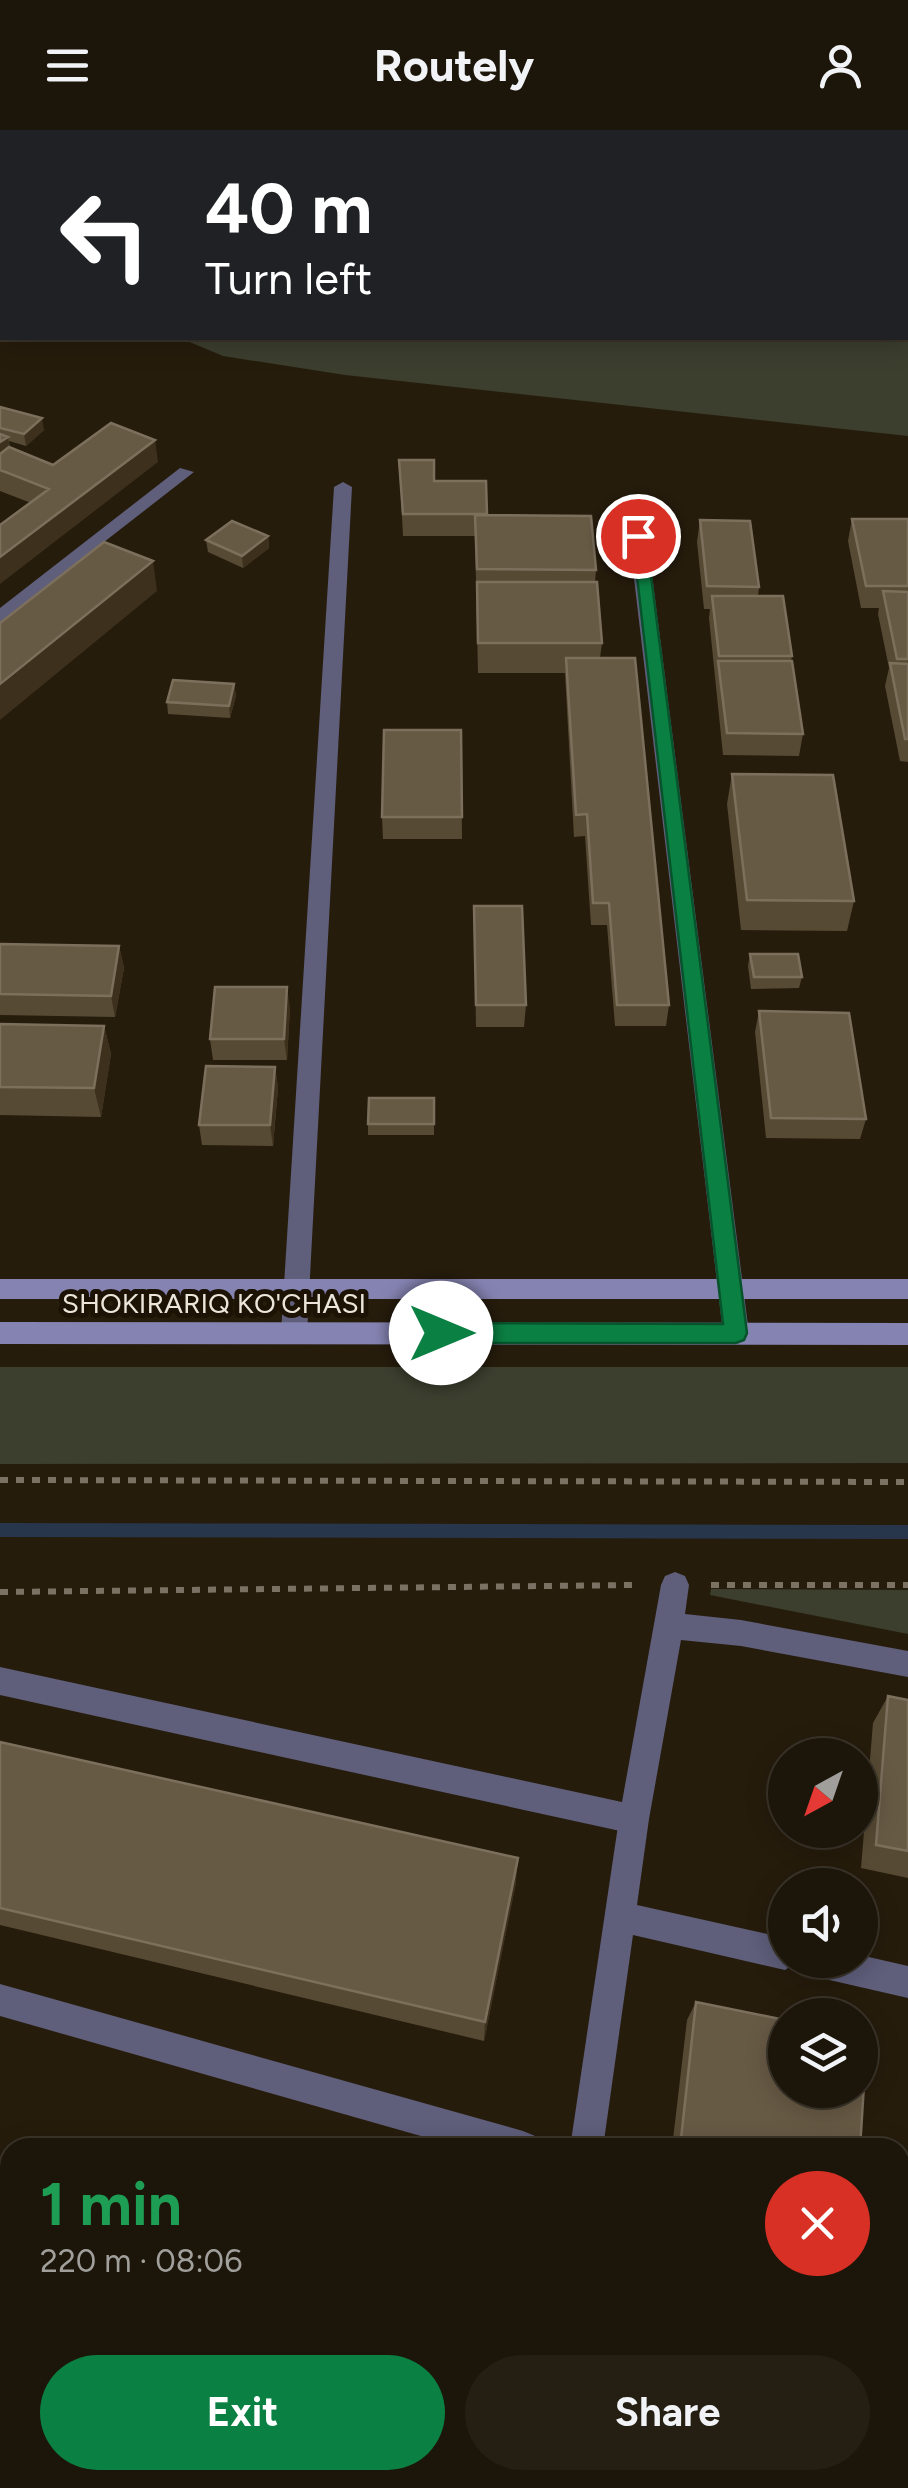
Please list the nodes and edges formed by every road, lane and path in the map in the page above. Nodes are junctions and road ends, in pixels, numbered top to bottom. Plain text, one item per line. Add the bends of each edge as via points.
1 (186, 472) dead end
2 (343, 488) dead end
3 (638, 536) dead end
4 (0, 617) edge
5 (730, 1288) junction
6 (908, 1288) edge
7 (0, 1289) edge
8 (296, 1289) junction
9 (0, 1332) edge
10 (294, 1333) junction
11 (736, 1333) junction
12 (908, 1334) edge
13 (0, 1480) edge
14 (908, 1482) edge
15 (675, 1585) junction
16 (908, 1585) edge
17 (0, 1592) edge
18 (670, 1626) junction
19 (908, 1664) edge
20 (0, 1681) edge
21 (634, 1819) junction
22 (622, 1917) junction
23 (768, 1950) edge
24 (878, 1975) edge
25 (908, 1982) edge
26 (0, 2000) edge
27 (488, 2138) edge
28 (588, 2138) edge

1 - 4 street
2 - 8 street
3 - 5 street
5 - 6 main road, SHOKIRARIQ KO'CHASI
5 - 8 main road, SHOKIRARIQ KO'CHASI
5 - 11 street
7 - 8 main road, SHOKIRARIQ KO'CHASI
8 - 10 street
9 - 10 main road, SHOKIRARIQ KO'CHASI
10 - 11 main road, SHOKIRARIQ KO'CHASI
11 - 12 main road, SHOKIRARIQ KO'CHASI
13 - 14 path
15 - 16 path
15 - 17 path
15 - 18 street
18 - 19 street
18 - 21 street
20 - 21 street
21 - 22 street
22 - 23 street
22 - 28 street
24 - 25 street
26 - 27 street

